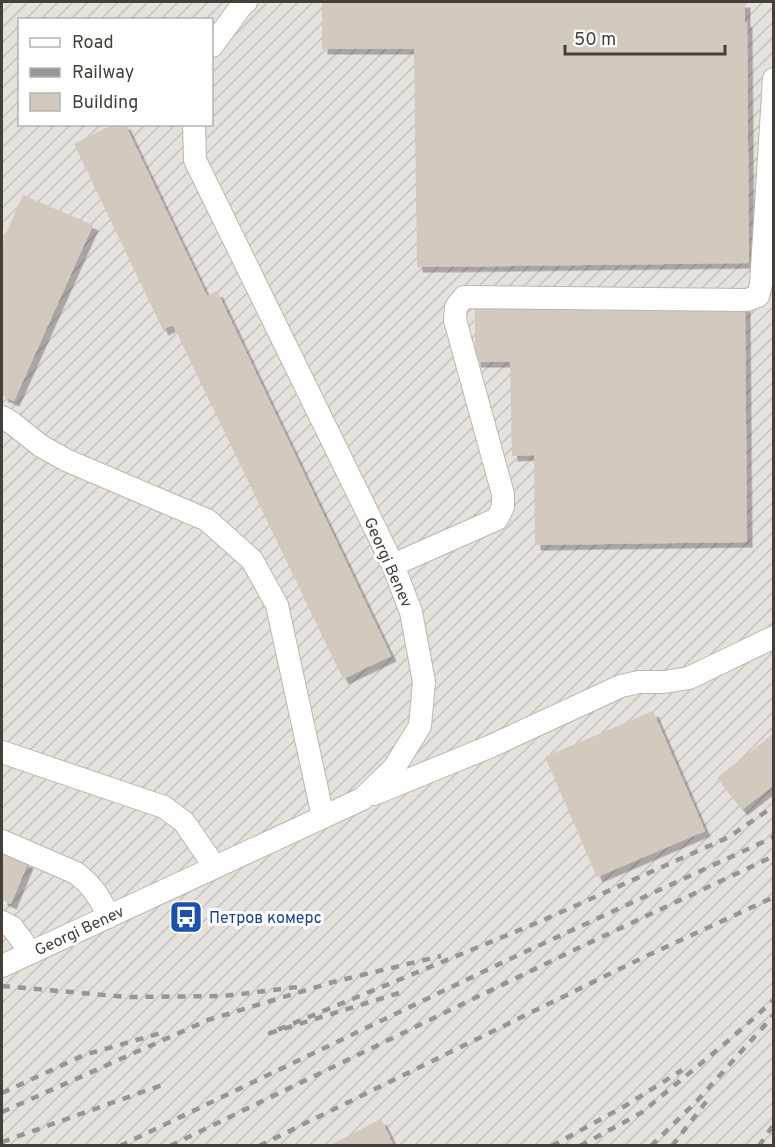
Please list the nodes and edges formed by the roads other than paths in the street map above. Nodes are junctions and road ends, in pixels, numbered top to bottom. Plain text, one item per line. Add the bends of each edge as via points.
1 (243, 3) edge
2 (213, 45) edge
3 (774, 79) edge
4 (194, 126) edge
5 (2, 417) edge
6 (393, 565) junction
7 (774, 637) edge
8 (2, 752) edge
9 (362, 799) junction
10 (324, 817) junction
11 (2, 841) edge
12 (215, 867) junction
13 (109, 917) junction
14 (2, 922) edge
15 (31, 953) junction
16 (2, 966) edge

1 - 2 street
3 - 6 street via 758,296 747,300 464,297 456,307 455,320 503,494 503,507 497,519
4 - 6 street, Georgi Benev via 195,160
5 - 10 street via 66,460 207,520 252,560 277,605
6 - 9 street, Georgi Benev via 411,612 424,682 420,726 394,768
7 - 9 street via 689,678 621,687
8 - 12 street via 164,807 184,822
9 - 10 street, Georgi Benev
10 - 12 street, Georgi Benev
11 - 13 street via 86,880
12 - 13 street, Georgi Benev
13 - 15 street, Georgi Benev
14 - 15 street via 12,927
15 - 16 street, Georgi Benev

